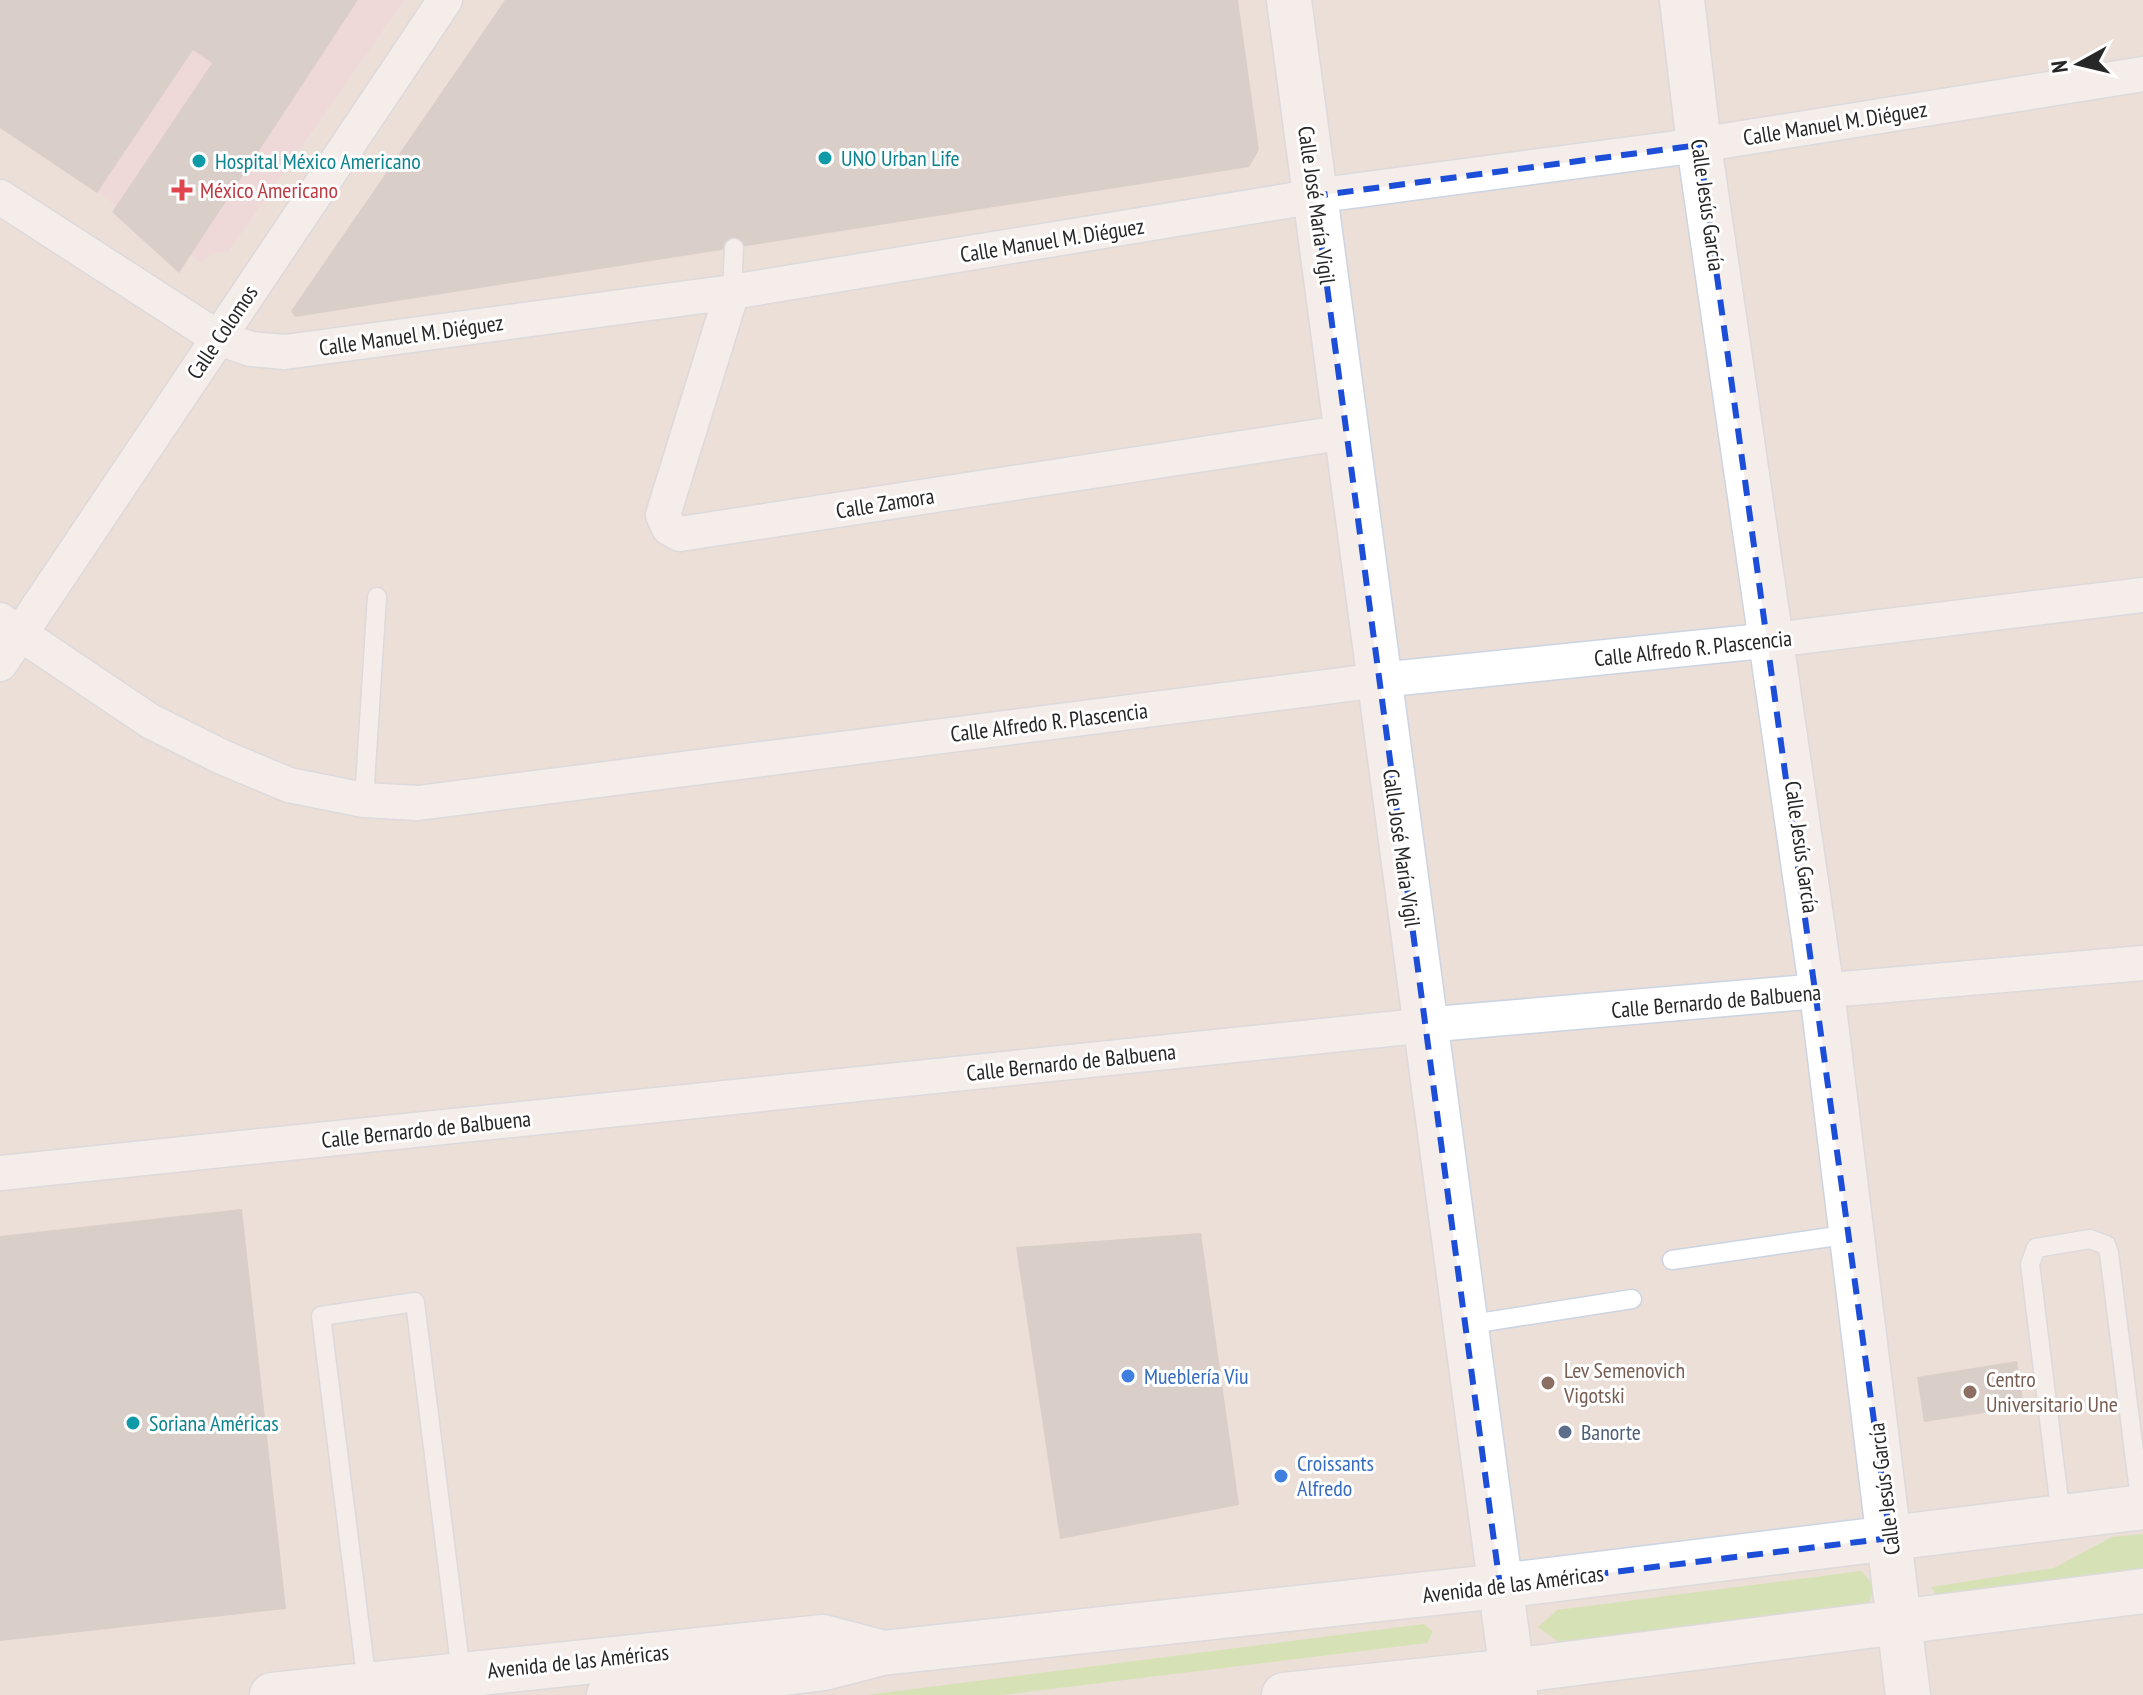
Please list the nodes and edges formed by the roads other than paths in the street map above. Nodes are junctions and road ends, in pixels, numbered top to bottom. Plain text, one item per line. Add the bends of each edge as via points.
1 (445, 0) edge
2 (1289, 0) edge
3 (1682, 0) edge
4 (2143, 74) edge
5 (1699, 145) junction
6 (1315, 196) junction
7 (0, 197) edge
8 (734, 248) dead end
9 (732, 292) junction
10 (218, 338) junction
11 (1347, 432) junction
12 (2143, 595) edge
13 (377, 597) dead end
14 (10, 627) edge
15 (1772, 640) junction
16 (0, 664) edge
17 (1380, 680) junction
18 (364, 800) junction
19 (2143, 963) edge
20 (1822, 992) junction
21 (1426, 1026) junction
22 (0, 1173) edge
23 (1853, 1234) junction
24 (1672, 1260) dead end
25 (1632, 1299) dead end
26 (1465, 1325) junction
27 (2142, 1507) edge
28 (2061, 1517) junction
29 (1890, 1538) junction
30 (1500, 1586) junction
31 (2143, 1591) edge
32 (1900, 1620) junction
33 (882, 1653) junction
34 (461, 1673) junction
35 (367, 1684) junction
36 (1507, 1687) edge
37 (272, 1695) edge
38 (609, 1695) edge
39 (1284, 1695) edge
40 (1908, 1695) edge

1 - 10 street, Calle Colomos
2 - 6 street, Calle José María Vigil
3 - 5 street, Calle Jesús García
4 - 5 street, Calle Manuel M. Diéguez
5 - 6 street, Calle Manuel M. Diéguez
5 - 15 street, Calle Jesús García
6 - 9 street, Calle Manuel M. Diéguez
6 - 11 street, Calle José María Vigil
7 - 10 street, Calle Manuel M. Diéguez
8 - 9 lane
9 - 10 street, Calle Manuel M. Diéguez via 285,352 251,349
9 - 11 street, Calle Zamora via 663,515 669,528 680,534
10 - 14 street, Calle Colomos
11 - 17 street, Calle José María Vigil
12 - 15 street, Calle Alfredo R. Plascencia
13 - 18 lane
14 - 16 street, Calle Colomos
14 - 18 street, Calle Alfredo R. Plascencia via 150,721 210,751 289,785
15 - 17 street, Calle Alfredo R. Plascencia
15 - 20 street, Calle Jesús García
17 - 18 street, Calle Alfredo R. Plascencia via 418,803
17 - 21 street, Calle José María Vigil
19 - 20 street, Calle Bernardo de Balbuena
20 - 21 street, Calle Bernardo de Balbuena
20 - 23 street, Calle Jesús García
21 - 22 street, Calle Bernardo de Balbuena
21 - 26 street, Calle José María Vigil
23 - 24 lane
23 - 29 street, Calle Jesús García
25 - 26 lane
26 - 30 street, Calle José María Vigil
27 - 28 street, Avenida de las Américas
27 - 28 lane via 2109,1253 2106,1245 2090,1239 2036,1248 2030,1264
28 - 29 street, Avenida de las Américas
29 - 30 street, Avenida de las Américas
29 - 32 street, Calle Jesús García
30 - 33 street, Avenida de las Américas
30 - 36 street, Calle José María Vigil
31 - 32 street
32 - 36 street
32 - 40 street, Calle Jesús García
33 - 34 street, Avenida de las Américas via 823,1637
33 - 38 street, Avenida de las Américas via 824,1668
34 - 35 street, Avenida de las Américas
34 - 35 lane via 415,1302 321,1316
35 - 37 street, Avenida de las Américas
36 - 39 street

